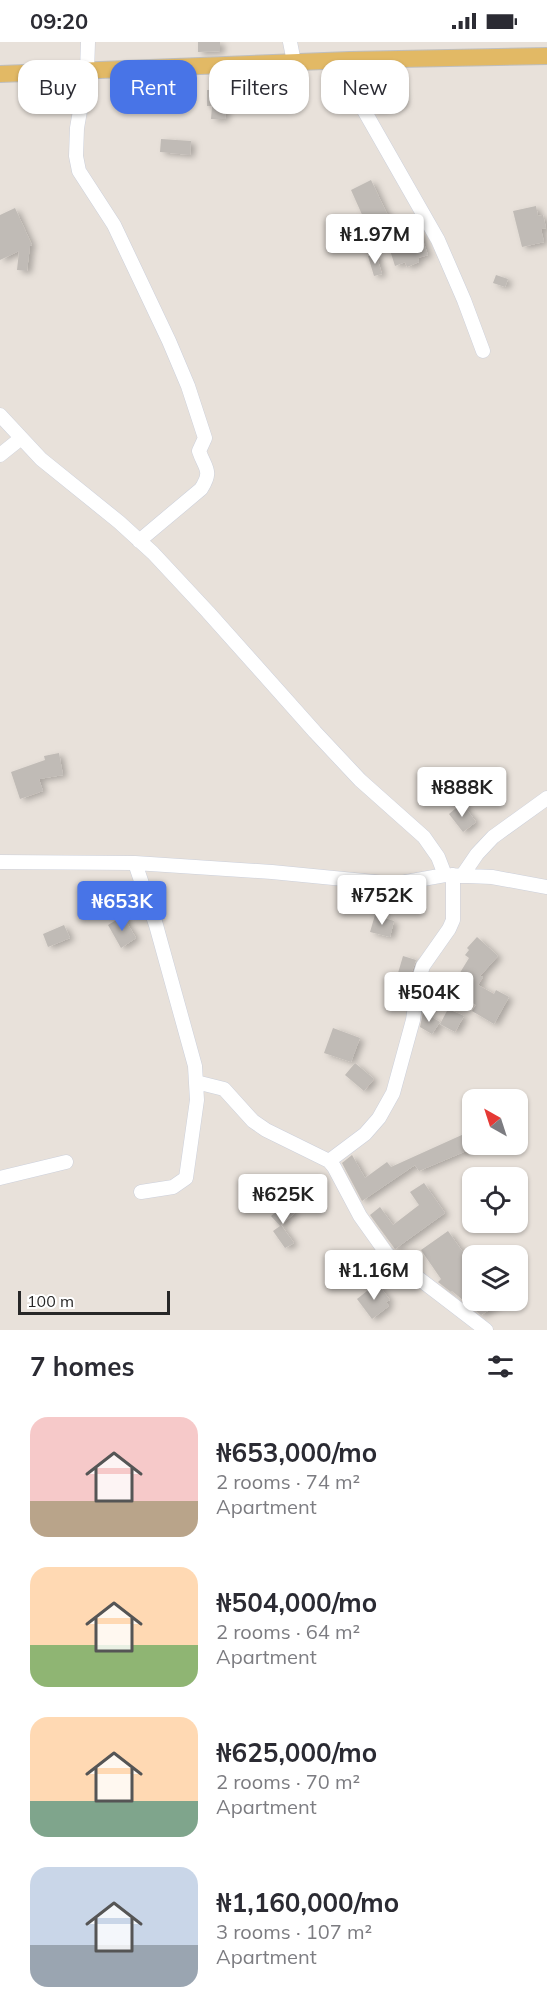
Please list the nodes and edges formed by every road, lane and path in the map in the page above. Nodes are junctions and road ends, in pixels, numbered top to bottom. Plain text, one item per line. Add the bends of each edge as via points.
1 (88, 42) edge
2 (290, 42) edge
3 (547, 56) edge
4 (87, 60) edge
5 (294, 60) edge
6 (350, 60) edge
7 (209, 66) edge
8 (98, 71) edge
9 (18, 73) edge
10 (0, 74) edge
11 (79, 114) edge
12 (366, 114) edge
13 (483, 351) dead end
14 (0, 415) edge
15 (20, 439) junction
16 (0, 455) edge
17 (139, 541) junction
18 (547, 798) edge
19 (477, 854) junction
20 (0, 862) edge
21 (135, 863) junction
22 (453, 875) junction
23 (492, 877) junction
24 (547, 886) edge
25 (196, 1082) junction
26 (329, 1161) junction
27 (66, 1162) dead end
28 (0, 1178) edge
29 (141, 1192) dead end
30 (486, 1330) edge

1 - 4 street
2 - 5 street
3 - 6 main road
7 - 8 main road
9 - 10 main road
11 - 17 street via 76,156 79,171 114,225 170,341 205,438 199,451 207,479 201,489
12 - 13 street via 438,240
14 - 15 street
15 - 16 street
15 - 17 street
17 - 22 street via 345,764 424,837
18 - 19 street via 493,837
19 - 22 street
19 - 23 street
20 - 21 street
21 - 22 street via 395,884
21 - 25 street via 156,924
22 - 23 street
22 - 26 street via 453,920 423,966 393,1093 365,1134
23 - 24 street
25 - 26 street via 224,1089 266,1130
25 - 29 street via 186,1178 173,1187
26 - 30 street via 387,1254
27 - 28 street

